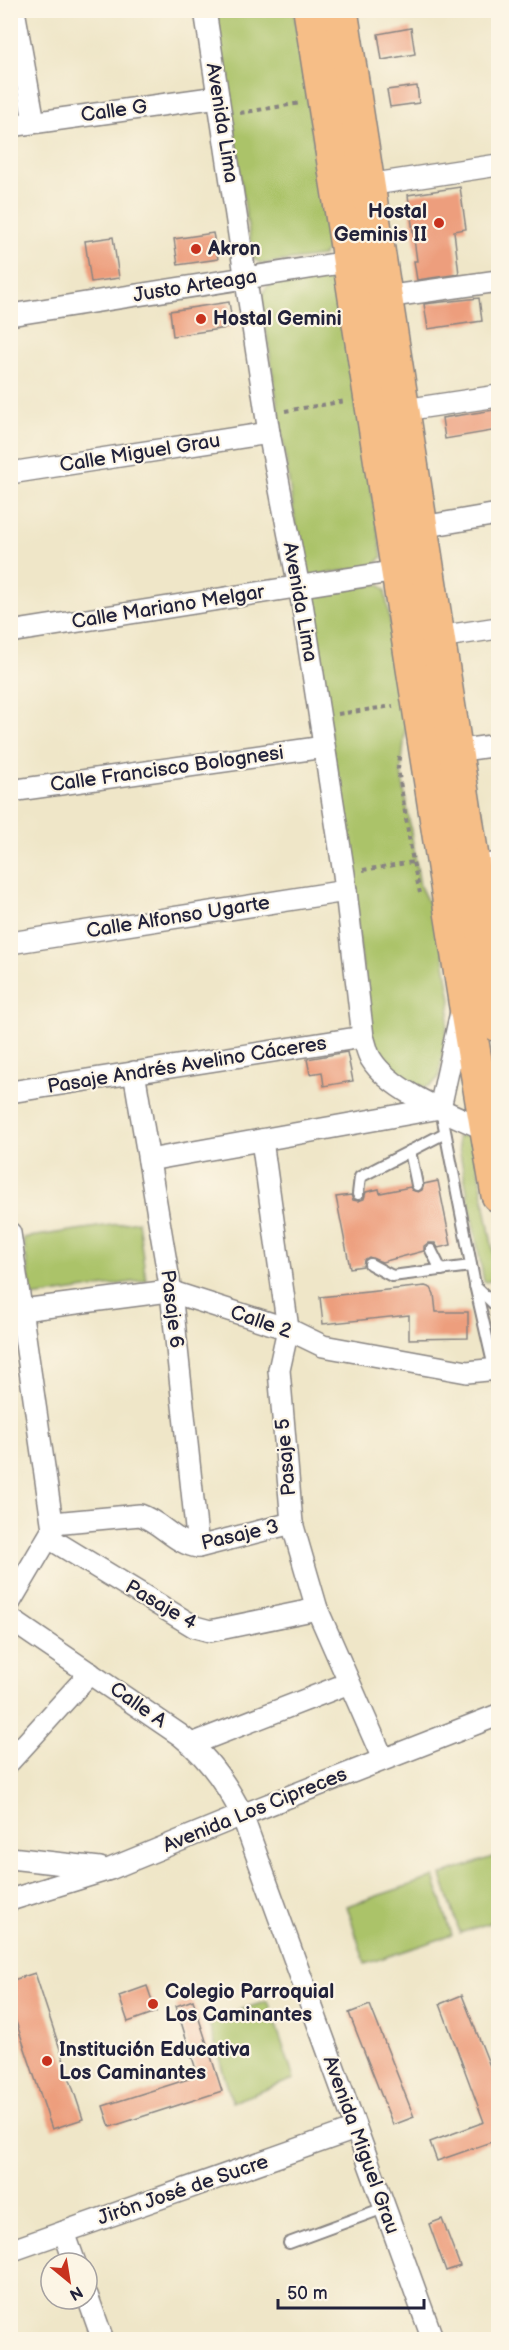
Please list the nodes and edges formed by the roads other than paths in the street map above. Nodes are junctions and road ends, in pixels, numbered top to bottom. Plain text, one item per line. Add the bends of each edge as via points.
1 (14, 10) edge
2 (205, 10) edge
3 (310, 10) edge
4 (341, 10) edge
5 (220, 106) junction
6 (34, 122) junction
7 (10, 126) edge
8 (498, 165) edge
9 (368, 185) junction
10 (364, 260) junction
11 (247, 278) junction
12 (498, 281) edge
13 (386, 297) junction
14 (10, 315) edge
15 (498, 396) edge
16 (404, 410) junction
17 (268, 423) junction
18 (10, 473) edge
19 (498, 514) edge
20 (422, 526) junction
21 (397, 571) junction
22 (299, 586) junction
23 (498, 628) edge
24 (10, 632) edge
25 (439, 637) junction
26 (498, 745) edge
27 (324, 747) junction
28 (456, 752) junction
29 (10, 790) edge
30 (486, 865) edge
31 (345, 883) junction
32 (10, 943) edge
33 (465, 1001) junction
34 (498, 1025) edge
35 (363, 1037) junction
36 (134, 1072) junction
37 (10, 1092) edge
38 (440, 1108) junction
39 (487, 1130) junction
40 (445, 1132) junction
41 (262, 1140) junction
42 (410, 1151) junction
43 (148, 1160) junction
44 (417, 1185) dead end
45 (358, 1194) dead end
46 (498, 1195) edge
47 (10, 1233) edge
48 (431, 1250) dead end
49 (370, 1264) dead end
50 (471, 1266) junction
51 (441, 1270) junction
52 (475, 1286) junction
53 (171, 1292) junction
54 (498, 1308) edge
55 (22, 1310) junction
56 (288, 1329) junction
57 (497, 1375) edge
58 (292, 1523) junction
59 (51, 1531) junction
60 (198, 1547) junction
61 (10, 1602) edge
62 (317, 1609) junction
63 (10, 1619) edge
64 (90, 1672) junction
65 (350, 1683) junction
66 (498, 1715) edge
67 (192, 1744) junction
68 (383, 1760) junction
69 (10, 1761) edge
70 (242, 1815) junction
71 (10, 1858) edge
72 (110, 1869) junction
73 (10, 1900) edge
74 (356, 2129) junction
75 (384, 2208) junction
76 (64, 2232) junction
77 (289, 2243) dead end
78 (10, 2251) edge
79 (71, 2251) edge
80 (93, 2311) edge
81 (103, 2340) edge
82 (433, 2340) edge

1 - 6 street
2 - 5 street, Avenida Lima
3 - 10 main road
4 - 9 main road
5 - 6 street, Calle G
5 - 11 street, Avenida Lima
6 - 7 street, Calle G
8 - 9 street
9 - 10 main road
10 - 11 street, Justo Arteaga
10 - 13 main road
10 - 21 main road
11 - 14 street, Justo Arteaga
11 - 17 street, Avenida Lima
12 - 13 street
13 - 16 main road
15 - 16 street
16 - 20 main road
17 - 18 street, Calle Miguel Grau
17 - 22 street, Avenida Lima
19 - 20 street
20 - 25 main road
21 - 22 street, Calle Mariano Melgar
21 - 33 main road
22 - 24 street, Calle Mariano Melgar
22 - 27 street, Avenida Lima
23 - 25 street
25 - 28 main road
26 - 28 street
27 - 29 street, Calle Francisco Bolognesi
27 - 31 street, Avenida Lima
28 - 30 main road
30 - 34 main road
31 - 32 street, Calle Alfonso Ugarte
31 - 35 street, Avenida Lima
33 - 38 street
33 - 39 main road
35 - 36 street, Pasaje Andrés Avelino Cáceres
35 - 38 street, Avenida Lima via 371,1059 382,1072 402,1088
36 - 37 street, Pasaje Andrés Avelino Cáceres
36 - 43 street, Pasaje 6
38 - 39 street, Avenida Lima
38 - 40 lane
38 - 41 street
39 - 46 main road
40 - 42 lane
40 - 50 lane
41 - 43 street
41 - 56 street, Pasaje 5
42 - 44 lane
42 - 45 lane via 360,1177
43 - 53 street, Pasaje 6
47 - 55 street
48 - 51 lane
49 - 51 lane via 392,1276
50 - 51 lane
50 - 52 lane
52 - 54 lane
52 - 57 lane
53 - 55 street, Calle 2
53 - 56 street, Calle 2
53 - 60 street, Pasaje 6
55 - 59 street
56 - 57 street, Calle 2 via 323,1346
56 - 58 street, Pasaje 5 via 279,1370
58 - 60 street, Pasaje 3
58 - 62 street, Pasaje 5
59 - 60 street, Pasaje 3 via 140,1515 189,1546
59 - 61 street
59 - 62 street, Pasaje 4 via 195,1627 210,1631
62 - 65 street, Pasaje 5
63 - 64 street, Calle A
64 - 67 street, Calle A
64 - 69 street
65 - 67 street
65 - 68 street, Pasaje 5
66 - 68 street, Avenida Los Cipreces
67 - 70 street, Calle A via 228,1786
68 - 70 street, Avenida Los Cipreces
70 - 72 street, Avenida Los Cipreces
70 - 74 street, Avenida Miguel Grau
71 - 72 street
72 - 73 street, Avenida Los Cipreces
74 - 75 street, Avenida Miguel Grau
74 - 76 street, Jirón José de Sucre
75 - 77 lane
75 - 82 street, Avenida Miguel Grau
76 - 78 street, Jirón José de Sucre
76 - 79 street
80 - 81 street

